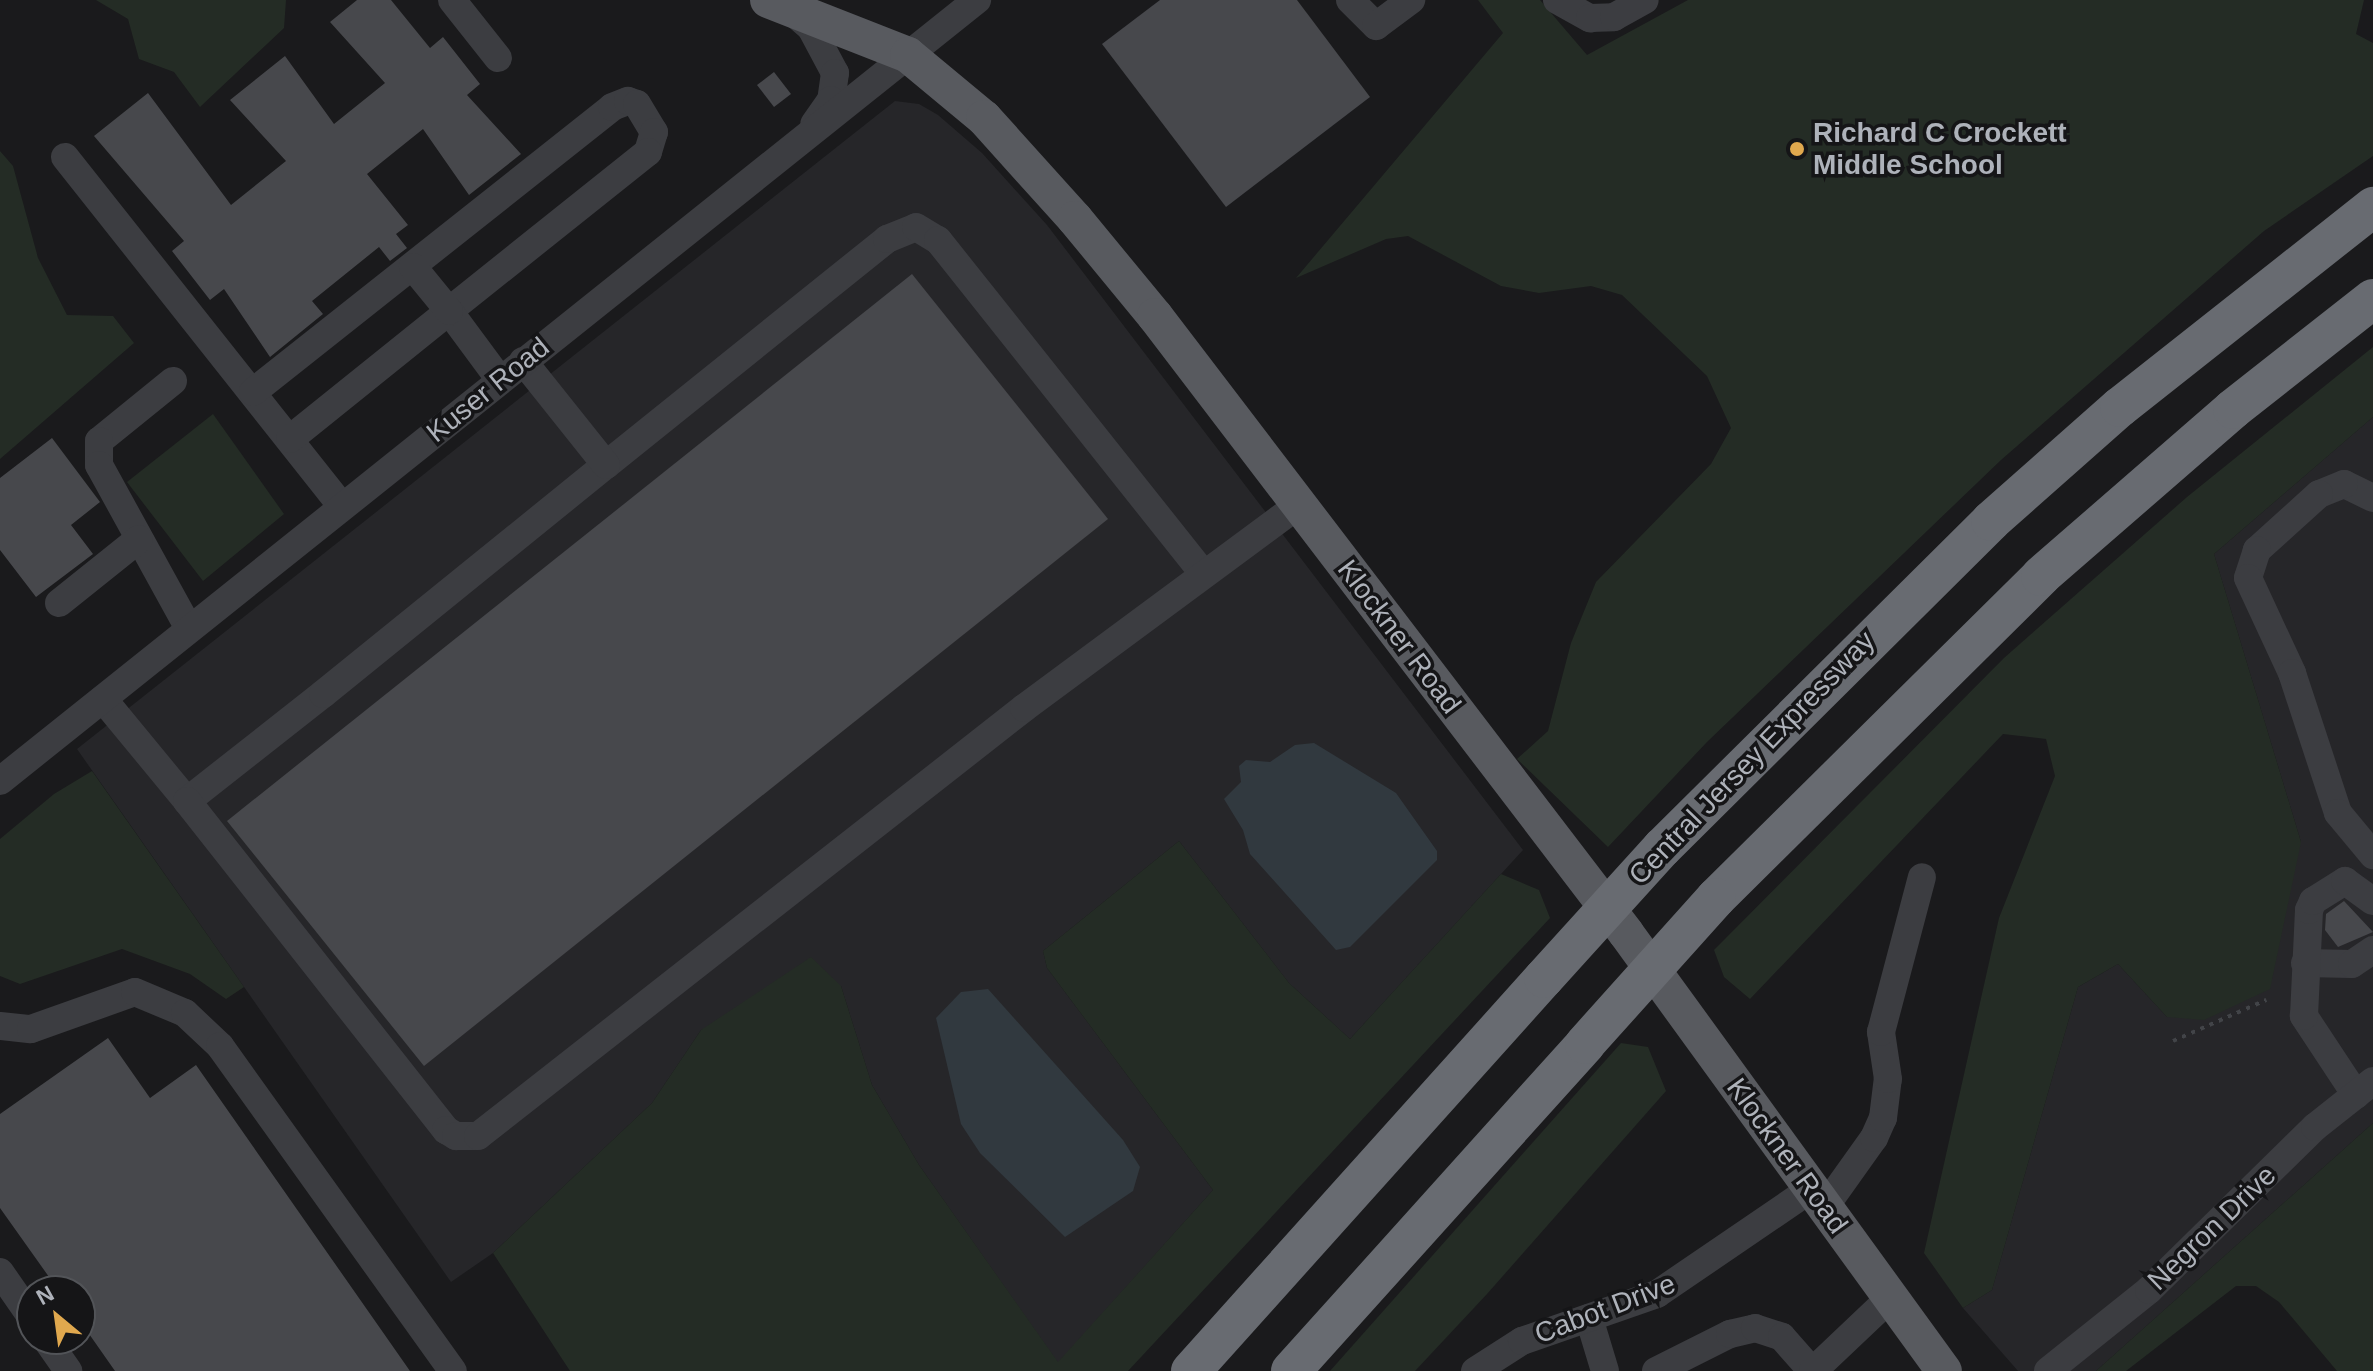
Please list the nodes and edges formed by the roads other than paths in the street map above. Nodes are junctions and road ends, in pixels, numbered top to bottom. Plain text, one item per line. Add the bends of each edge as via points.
1 (452, 0) edge
2 (977, 0) edge
3 (1350, 0) edge
4 (1411, 0) edge
5 (1557, 0) edge
6 (1641, 1) edge
7 (777, 3) edge
8 (908, 55) junction
9 (498, 58) dead end
10 (803, 140) junction
11 (65, 157) dead end
12 (2373, 207) edge
13 (413, 267) junction
14 (2373, 299) edge
15 (449, 311) junction
16 (523, 361) junction
17 (500, 380) junction
18 (173, 381) dead end
19 (253, 392) junction
20 (290, 439) junction
21 (606, 465) junction
22 (2373, 498) edge
23 (1298, 505) junction
24 (342, 506) junction
25 (139, 539) junction
26 (1203, 573) junction
27 (59, 603) dead end
28 (189, 629) junction
29 (103, 699) junction
30 (0, 781) edge
31 (187, 801) junction
32 (2373, 855) edge
33 (1922, 877) dead end
34 (2373, 901) edge
35 (2373, 950) edge
36 (2305, 963) junction
37 (0, 1026) edge
38 (2364, 1088) edge
39 (1818, 1198) junction
40 (0, 1272) edge
41 (16, 1295) edge
42 (1889, 1299) junction
43 (1589, 1318) junction
44 (453, 1371) edge
45 (1191, 1371) edge
46 (1291, 1371) edge
47 (1475, 1371) edge
48 (1605, 1371) edge
49 (1656, 1371) edge
50 (1812, 1371) edge
51 (1944, 1371) edge
52 (2048, 1371) edge

1 - 9 street
2 - 8 street, Kuser Road
3 - 4 street via 1373,26
5 - 6 street via 1590,18 1614,17
7 - 8 main road, Klockner Road
7 - 10 street via 811,28 835,73 831,100
8 - 10 street, Kuser Road
8 - 23 main road, Klockner Road via 984,118 1075,219
10 - 16 street, Kuser Road
11 - 19 street
12 - 45 highway, Central Jersey Expressway, bridge via 2060,460 1887,619 1662,848
13 - 15 street
13 - 15 street via 612,107 628,101 647,114 654,132 648,152
13 - 19 street
14 - 46 highway, bridge via 2233,409 2041,576 1716,898
15 - 17 street
15 - 20 street
16 - 17 street, Kuser Road
16 - 21 street
17 - 24 street, Kuser Road
18 - 25 street via 99,441 99,465
19 - 20 street
20 - 24 street
21 - 26 street via 887,239 916,227 938,240
21 - 31 street
22 - 32 street via 2344,484 2319,494 2257,550 2248,578 2292,673 2338,813
23 - 26 street
23 - 39 main road, Klockner Road via 1626,933
24 - 28 street, Kuser Road
25 - 27 street
25 - 28 street
26 - 31 street via 478,1136 456,1136 446,1130
28 - 29 street, Kuser Road
29 - 30 street, Kuser Road
29 - 31 street
33 - 39 street, Cabot Drive via 1881,1032 1888,1079 1883,1118 1874,1138
34 - 36 street via 2345,881 2313,901
35 - 36 street via 2352,964
36 - 38 street via 2304,1016
37 - 44 street via 31,1029 135,992 185,1013 220,1046
38 - 52 street, Negron Drive via 2315,1127 2149,1290
39 - 42 main road, Klockner Road
39 - 43 street, Cabot Drive via 1689,1277
40 - 41 street
42 - 50 street
42 - 51 main road, Klockner Road
43 - 47 street, Cabot Drive via 1522,1341
43 - 48 street
49 - 50 street via 1730,1334 1755,1328 1782,1337

